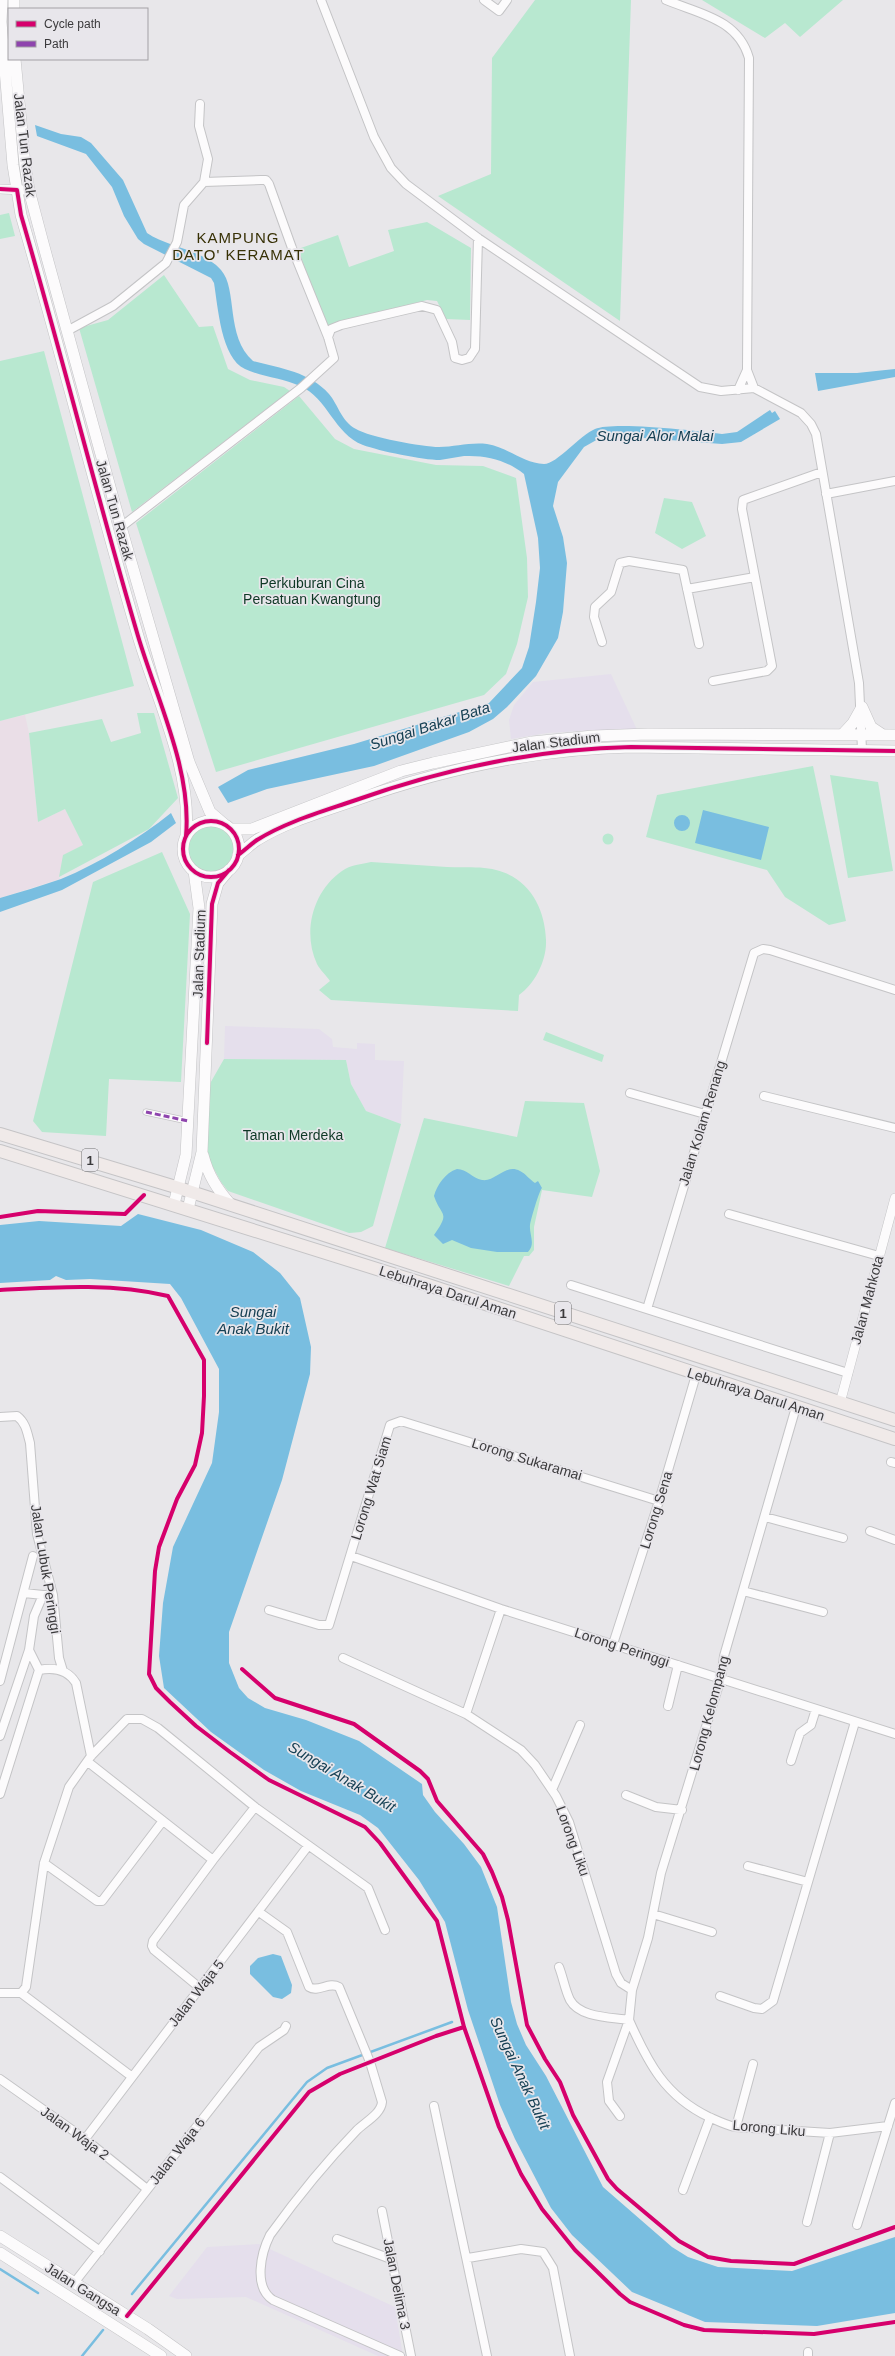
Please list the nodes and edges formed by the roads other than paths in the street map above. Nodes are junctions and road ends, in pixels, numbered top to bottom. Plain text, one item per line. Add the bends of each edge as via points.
1 (2, 0) edge
2 (321, 0) edge
3 (484, 0) edge
4 (507, 0) edge
5 (666, 0) edge
6 (2, 52) edge
7 (15, 60) edge
8 (200, 104) dead end
9 (204, 182) junction
10 (0, 189) edge
11 (17, 190) junction
12 (29, 190) junction
13 (478, 238) junction
14 (67, 331) junction
15 (328, 337) junction
16 (747, 370) junction
17 (754, 388) junction
18 (738, 390) junction
19 (822, 472) junction
20 (895, 481) edge
21 (826, 494) junction
22 (121, 527) junction
23 (755, 577) junction
24 (687, 589) junction
25 (602, 642) dead end
26 (699, 644) dead end
27 (713, 681) dead end
28 (862, 707) junction
29 (842, 735) junction
30 (861, 735) junction
31 (884, 735) junction
32 (895, 735) edge
33 (862, 750) junction
34 (895, 751) edge
35 (228, 826) junction
36 (186, 836) junction
37 (238, 855) junction
38 (229, 870) junction
39 (194, 871) junction
40 (895, 990) edge
41 (630, 1093) dead end
42 (764, 1096) dead end
43 (146, 1112) dead end
44 (705, 1114) junction
45 (188, 1121) junction
46 (895, 1128) edge
47 (0, 1134) edge
48 (0, 1152) edge
49 (202, 1152) junction
50 (179, 1188) junction
51 (192, 1192) junction
52 (895, 1198) edge
53 (174, 1204) junction
54 (231, 1205) junction
55 (188, 1209) junction
56 (729, 1214) dead end
57 (879, 1256) junction
58 (571, 1285) dead end
59 (647, 1309) junction
60 (696, 1374) junction
61 (848, 1374) junction
62 (840, 1403) junction
63 (796, 1407) junction
64 (0, 1417) edge
65 (895, 1420) edge
66 (394, 1422) joint
67 (895, 1438) edge
68 (659, 1501) junction
69 (764, 1518) junction
70 (870, 1531) dead end
71 (843, 1538) dead end
72 (895, 1540) edge
73 (33, 1556) dead end
74 (351, 1556) junction
75 (743, 1591) junction
76 (24, 1593) junction
77 (43, 1595) junction
78 (53, 1595) junction
79 (501, 1609) junction
80 (269, 1610) dead end
81 (823, 1612) dead end
82 (613, 1644) junction
83 (29, 1650) junction
84 (343, 1658) dead end
85 (678, 1665) junction
86 (39, 1670) junction
87 (63, 1670) junction
88 (721, 1678) junction
89 (0, 1681) edge
90 (668, 1706) dead end
91 (816, 1710) junction
92 (466, 1714) junction
93 (855, 1722) junction
94 (580, 1724) dead end
95 (895, 1734) edge
96 (0, 1736) edge
97 (89, 1759) junction
98 (791, 1761) dead end
99 (552, 1790) junction
100 (0, 1794) edge
101 (626, 1796) dead end
102 (255, 1807) junction
103 (682, 1810) junction
104 (162, 1822) junction
105 (308, 1846) junction
106 (213, 1860) junction
107 (44, 1863) junction
108 (748, 1866) dead end
109 (808, 1882) junction
110 (259, 1912) junction
111 (653, 1914) junction
112 (385, 1930) dead end
113 (712, 1932) dead end
114 (559, 1967) dead end
115 (200, 1988) junction
116 (632, 1990) junction
117 (0, 1993) edge
118 (21, 1993) junction
119 (720, 1996) dead end
120 (629, 2020) junction
121 (286, 2026) dead end
122 (753, 2064) dead end
123 (132, 2076) junction
124 (0, 2079) edge
125 (895, 2103) edge
126 (434, 2106) dead end
127 (620, 2116) dead end
128 (710, 2118) junction
129 (888, 2126) junction
130 (736, 2127) junction
131 (830, 2133) junction
132 (84, 2139) junction
133 (0, 2177) edge
134 (148, 2189) junction
135 (682, 2190) dead end
136 (382, 2211) dead end
137 (807, 2222) dead end
138 (857, 2225) dead end
139 (0, 2236) edge
140 (336, 2239) dead end
141 (100, 2250) junction
142 (0, 2253) edge
143 (468, 2258) junction
144 (391, 2259) junction
145 (74, 2283) junction
146 (162, 2356) edge
147 (186, 2356) edge
148 (400, 2356) edge
149 (411, 2356) edge
150 (487, 2356) edge
151 (570, 2356) edge

1 - 6 main road, Jalan Tun Razak
2 - 13 street via 374,137 391,168 406,184
3 - 4 street via 499,11
5 - 16 street via 731,28 740,36 749,58
6 - 11 main road, Jalan Tun Razak
7 - 12 main road, Jalan Tun Razak
8 - 9 street via 199,126 208,159
9 - 14 street via 184,204 177,242 166,263 113,306
9 - 15 street via 266,180
10 - 11 street
11 - 12 street
11 - 36 main road, Jalan Tun Razak via 43,295 136,629 179,765 188,814
12 - 14 main road, Jalan Tun Razak
13 - 15 street via 475,349 469,358 455,358 452,342 438,310 430,306 341,325 331,329
13 - 18 street via 700,387 710,390
14 - 22 main road, Jalan Tun Razak
15 - 22 street via 334,358 317,376
16 - 17 street
16 - 18 street
17 - 18 street
17 - 19 street via 800,413 812,424
19 - 21 street
19 - 23 street via 743,500 742,509
20 - 21 street
21 - 28 street
22 - 35 main road, Jalan Tun Razak via 189,762 210,812
23 - 24 street
23 - 27 street via 772,666 767,671
24 - 25 street via 683,570 629,561 620,563 611,592 595,607 594,617
24 - 26 street
28 - 29 main road
28 - 30 street
28 - 31 main road via 871,727
29 - 30 main road, Jalan Stadium
29 - 35 main road, Jalan Stadium via 630,734 523,744 432,762 401,771 252,829
30 - 31 main road, Jalan Stadium
30 - 33 street
31 - 32 main road, Jalan Stadium
33 - 34 main road, Jalan Stadium
33 - 37 main road, Jalan Stadium via 631,746 520,756 435,774 367,796 263,837
35 - 36 main road via 206,821 197,824
35 - 37 main road via 236,837
36 - 39 main road via 184,856
37 - 38 main road
38 - 39 main road via 212,877
38 - 49 main road, Jalan Stadium via 218,884 212,904
39 - 45 main road, Jalan Stadium via 199,908
40 - 44 street, Jalan Kolam Renang via 770,950 758,951 751,958
41 - 44 street
42 - 46 street
43 - 45 street
44 - 59 street, Jalan Kolam Renang
45 - 50 main road, Jalan Stadium via 186,1155
47 - 50 main road, Lebuhraya Darul Aman / 1
48 - 53 main road, Lebuhraya Darul Aman / 1
49 - 51 main road, Jalan Stadium
49 - 54 main road via 207,1171
50 - 51 main road, Lebuhraya Darul Aman / 1
50 - 53 main road, Jalan Stadium
51 - 54 main road, Lebuhraya Darul Aman / 1
51 - 55 main road, Jalan Stadium
52 - 57 street, Jalan Mahkota
53 - 55 main road, Lebuhraya Darul Aman / 1
54 - 62 main road, Lebuhraya Darul Aman / 1
55 - 60 main road, Lebuhraya Darul Aman / 1
56 - 57 street
57 - 61 street, Jalan Mahkota
58 - 59 street
59 - 61 street
60 - 63 main road, Lebuhraya Darul Aman / 1
60 - 68 street, Lorong Sena
61 - 62 street, Jalan Mahkota
62 - 65 main road, Lebuhraya Darul Aman / 1
63 - 67 main road, Lebuhraya Darul Aman / 1
63 - 69 street, Lorong Kelompang
64 - 78 street, Jalan Lubuk Peringgi via 17,1416 26,1428 30,1443 37,1534
66 - 68 street, Lorong Sukaramai via 401,1421
66 - 74 street, Lorong Wat Siam via 390,1425
68 - 82 street, Lorong Sena
69 - 71 street
69 - 75 street, Lorong Kelompang
70 - 72 street
73 - 76 street
74 - 79 street, Lorong Peringgi
74 - 80 street, Lorong Wat Siam via 329,1625 319,1625
75 - 81 street
75 - 88 street, Lorong Kelompang via 724,1656
76 - 77 street
76 - 89 street
77 - 78 street
77 - 83 street via 34,1616
78 - 87 street, Jalan Lubuk Peringgi via 59,1658
79 - 82 street, Lorong Peringgi
79 - 92 street
82 - 85 street, Lorong Peringgi
83 - 86 street
83 - 96 street
84 - 92 street, Lorong Liku
85 - 88 street, Lorong Peringgi
85 - 90 street
86 - 87 street
86 - 100 street
87 - 97 street via 70,1674 76,1683
88 - 91 street, Lorong Peringgi
88 - 103 street, Lorong Kelompang
91 - 93 street, Lorong Peringgi
91 - 98 street via 811,1725 800,1733
92 - 99 street, Lorong Liku via 521,1750
93 - 95 street, Lorong Peringgi
93 - 109 street
94 - 99 street
97 - 102 street via 124,1721 142,1720 158,1728
97 - 104 street
97 - 107 street via 68,1787
99 - 116 street, Lorong Liku via 569,1822 616,1974 621,1983
101 - 103 street via 656,1807
102 - 105 street
102 - 106 street
103 - 111 street, Lorong Kelompang via 660,1873
104 - 106 street
104 - 107 street via 102,1901 97,1901
105 - 110 street, Jalan Waja 5
105 - 112 street via 368,1888
106 - 115 street via 152,1946
107 - 118 street via 26,1987
108 - 109 street
109 - 119 street via 773,2001 762,2009
110 - 115 street, Jalan Waja 5
110 - 148 street via 287,1932 309,1987 331,1984 339,1987 382,2098 382,2107 351,2137 273,2231 264,2253 261,2287 265,2295 273,2300
111 - 113 street
111 - 116 street, Lorong Kelompang
114 - 120 street via 575,2006 588,2013
115 - 123 street, Jalan Waja 5
116 - 120 street, Lorong Kelompang
117 - 118 street
118 - 123 street
120 - 127 street, Lorong Kelompang via 607,2082 609,2101
120 - 128 street, Lorong Liku via 642,2050 664,2084 680,2100
121 - 134 street, Jalan Waja 6 via 259,2047
122 - 130 street
123 - 132 street, Jalan Waja 5
124 - 132 street, Jalan Waja 2
125 - 129 street
126 - 143 street
128 - 130 street, Lorong Liku
128 - 135 street
129 - 131 street, Lorong Liku
129 - 138 street
130 - 131 street, Lorong Liku
131 - 137 street
132 - 134 street, Jalan Waja 2
133 - 141 street
134 - 141 street, Jalan Waja 6
136 - 144 street, Jalan Delima 3
139 - 145 main road, Jalan Gangsa
140 - 144 street
141 - 145 street, Jalan Waja 6
142 - 146 main road, Jalan Gangsa
143 - 150 street
143 - 151 street via 522,2249 543,2252 553,2268
144 - 149 street, Jalan Delima 3
145 - 147 main road, Jalan Gangsa

